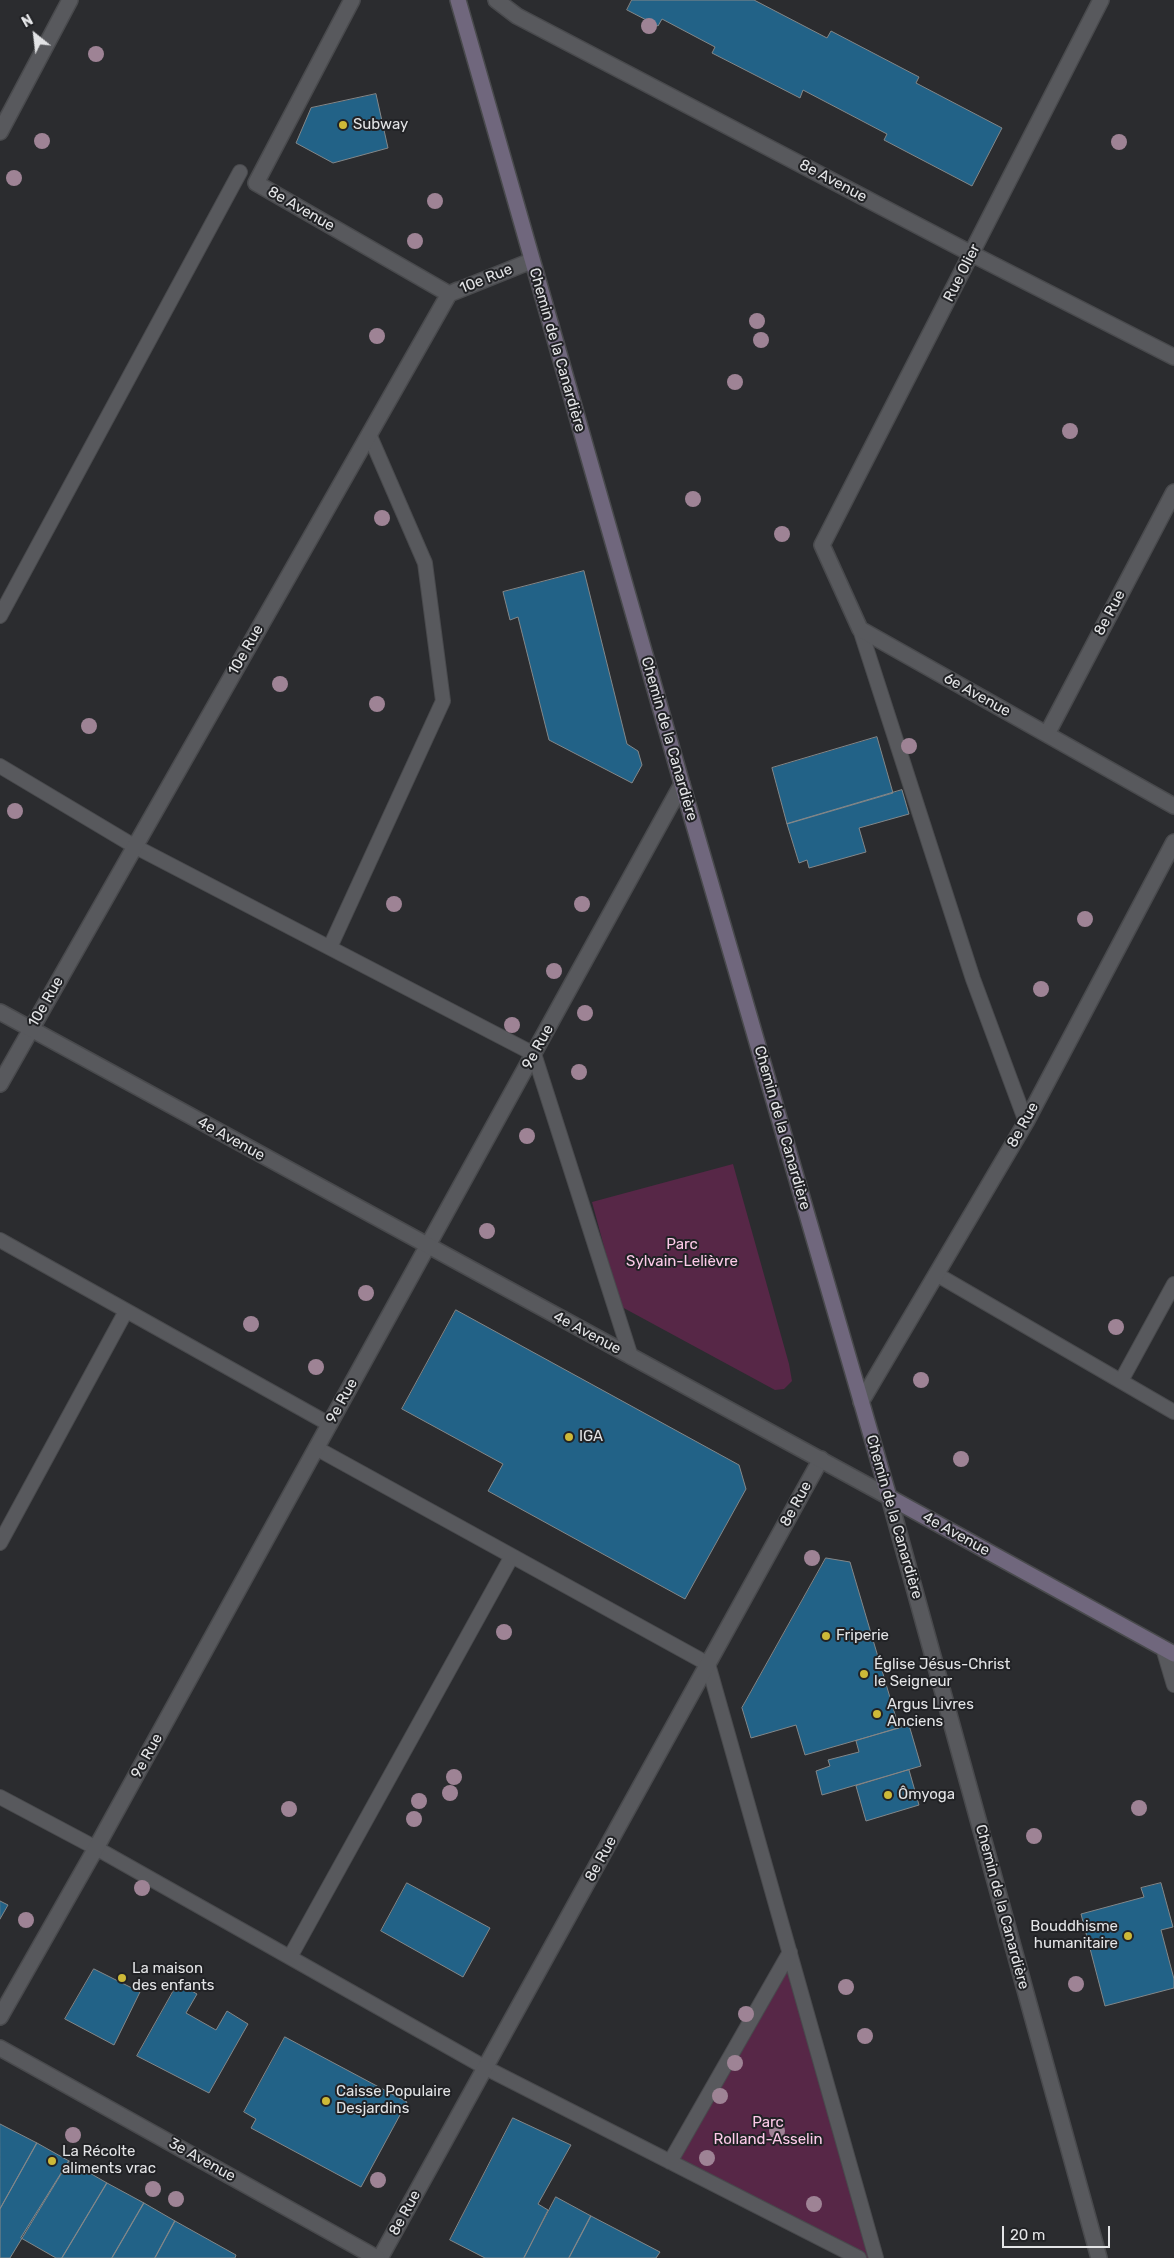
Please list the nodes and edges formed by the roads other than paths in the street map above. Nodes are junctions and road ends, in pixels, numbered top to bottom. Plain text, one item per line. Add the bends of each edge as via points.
1 (70, 0) edge
2 (352, 0) edge
3 (458, 0) edge
4 (496, 0) edge
5 (1101, 0) edge
6 (0, 132) edge
7 (240, 172) dead end
8 (972, 254) junction
9 (531, 261) junction
10 (449, 294) junction
11 (1174, 357) edge
12 (369, 434) junction
13 (1174, 492) edge
14 (0, 616) edge
15 (860, 629) junction
16 (1047, 734) junction
17 (0, 766) edge
18 (682, 784) junction
19 (1174, 806) edge
20 (1174, 842) edge
21 (134, 846) junction
22 (330, 947) junction
23 (0, 1012) edge
24 (30, 1028) junction
25 (534, 1054) junction
26 (0, 1084) edge
27 (1026, 1122) junction
28 (0, 1240) edge
29 (427, 1246) junction
30 (936, 1274) junction
31 (1174, 1284) edge
32 (126, 1311) junction
33 (631, 1357) junction
34 (1121, 1381) junction
35 (861, 1402) junction
36 (1174, 1412) edge
37 (329, 1424) junction
38 (316, 1448) junction
39 (821, 1459) junction
40 (889, 1497) junction
41 (0, 1543) edge
42 (512, 1556) junction
43 (1169, 1651) edge
44 (708, 1664) junction
45 (1174, 1685) edge
46 (0, 1797) edge
47 (96, 1848) junction
48 (790, 1952) junction
49 (290, 1957) junction
50 (0, 2017) edge
51 (0, 2048) edge
52 (486, 2068) junction
53 (670, 2162) junction
54 (379, 2258) edge
55 (859, 2258) edge
56 (876, 2258) edge
57 (1099, 2258) edge

1 - 6 street
2 - 10 street, 8e Avenue via 256,182
3 - 9 main road, Chemin de la Canardière
4 - 8 street, 8e Avenue via 517,16
5 - 8 street, Rue Olier
7 - 14 lane
8 - 11 street, 8e Avenue
8 - 15 street, Rue Olier via 822,545
9 - 10 street
9 - 18 main road, Chemin de la Canardière
10 - 12 street, 10e Rue
12 - 21 street, 10e Rue
12 - 22 lane via 425,564 442,701
13 - 16 street, 8e Rue
15 - 16 street, 6e Avenue
15 - 27 lane via 973,979
16 - 19 street, 6e Avenue
17 - 21 lane
18 - 25 street, 9e Rue
18 - 35 main road, Chemin de la Canardière
20 - 27 street, 8e Rue
21 - 22 lane
21 - 24 street, 10e Rue
22 - 25 lane
23 - 24 street, 4e Avenue
24 - 26 street, 10e Rue
24 - 29 street, 4e Avenue
25 - 29 street, 9e Rue
25 - 33 lane
27 - 30 street, 8e Rue
28 - 32 lane
29 - 33 street, 4e Avenue
29 - 37 street, 9e Rue
30 - 34 lane
30 - 35 street, 8e Rue
31 - 34 lane
32 - 37 lane
32 - 41 lane
33 - 39 street, 4e Avenue
34 - 36 lane
35 - 40 main road, Chemin de la Canardière
37 - 38 street, 9e Rue
38 - 42 lane
38 - 47 street, 9e Rue
39 - 40 street, 4e Avenue
39 - 44 street, 8e Rue
40 - 43 main road, 4e Avenue
40 - 57 street, Chemin de la Canardière
42 - 44 lane
42 - 49 lane
43 - 45 lane
44 - 48 lane
44 - 52 street, 8e Rue
46 - 47 lane
47 - 49 lane
47 - 50 street, 9e Rue
48 - 53 lane
48 - 56 lane
49 - 52 lane
51 - 54 street, 3e Avenue
52 - 53 lane
52 - 54 street, 8e Rue
53 - 55 lane

